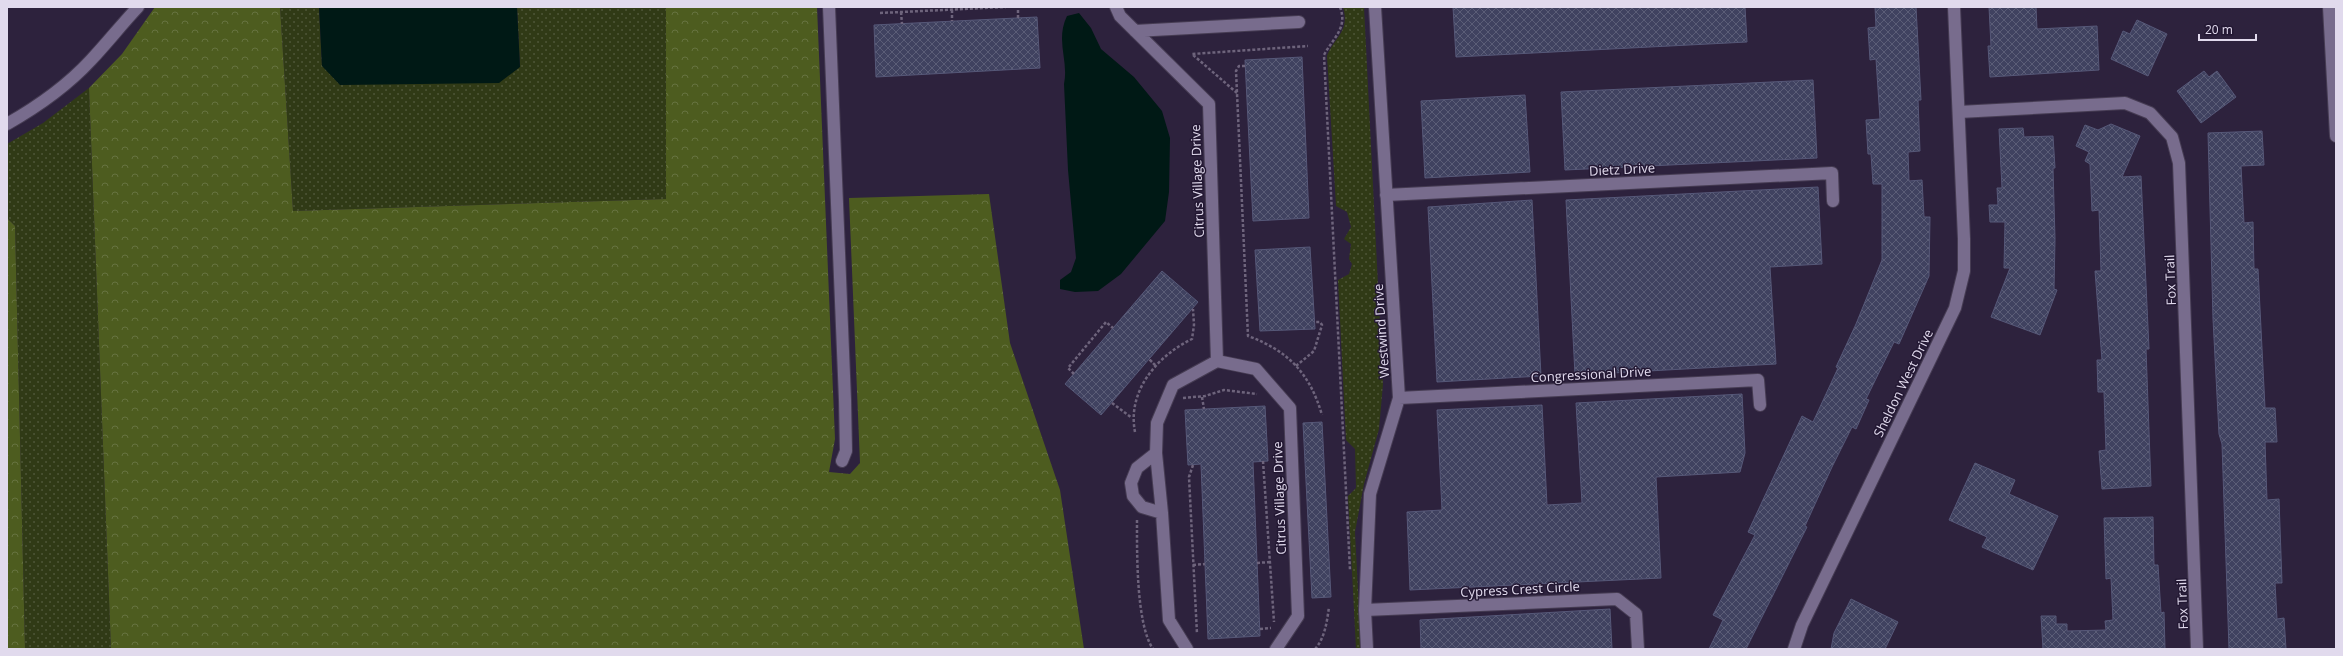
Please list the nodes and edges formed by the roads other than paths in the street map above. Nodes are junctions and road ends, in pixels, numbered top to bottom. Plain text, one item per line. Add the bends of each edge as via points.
1 (138, 7) edge
2 (829, 7) edge
3 (1116, 7) edge
4 (1375, 7) edge
5 (1954, 7) edge
6 (2329, 7) edge
7 (131, 12) edge
8 (1299, 22) dead end
9 (1135, 31) junction
10 (1959, 112) junction
11 (7, 124) edge
12 (2336, 136) edge
13 (1386, 195) junction
14 (1833, 201) dead end
15 (1217, 361) junction
16 (1399, 398) junction
17 (1760, 406) dead end
18 (1156, 453) junction
19 (842, 461) dead end
20 (1162, 513) junction
21 (1366, 610) junction
22 (1187, 649) edge
23 (1276, 649) edge
24 (1367, 649) edge
25 (1638, 649) edge
26 (1794, 649) edge
27 (2197, 649) edge

1 - 7 street
2 - 19 street via 845,400 846,451
3 - 9 street, Citrus Village Drive via 1120,16
4 - 13 street, Westwind Drive
5 - 10 street, Sheldon West Drive
6 - 12 street
7 - 11 street via 90,61 60,89
8 - 9 street
9 - 15 street, Citrus Village Drive via 1209,104
10 - 26 street, Sheldon West Drive via 1964,271 1955,308 1802,625
10 - 27 street, Fox Trail via 2124,103 2150,113 2172,137 2179,163
13 - 14 street, Dietz Drive via 1832,173
13 - 16 street, Westwind Drive
15 - 18 street via 1173,385 1157,422
15 - 23 street, Citrus Village Drive via 1256,369 1290,408 1298,616
16 - 17 street, Congressional Drive via 1758,380
16 - 21 street, Westwind Drive via 1370,494
18 - 20 street
18 - 20 street via 1137,468 1132,482 1133,496 1142,507
20 - 22 street via 1169,620
21 - 24 street, Westwind Drive
21 - 25 street, Cypress Crest Circle via 1617,599 1636,614

